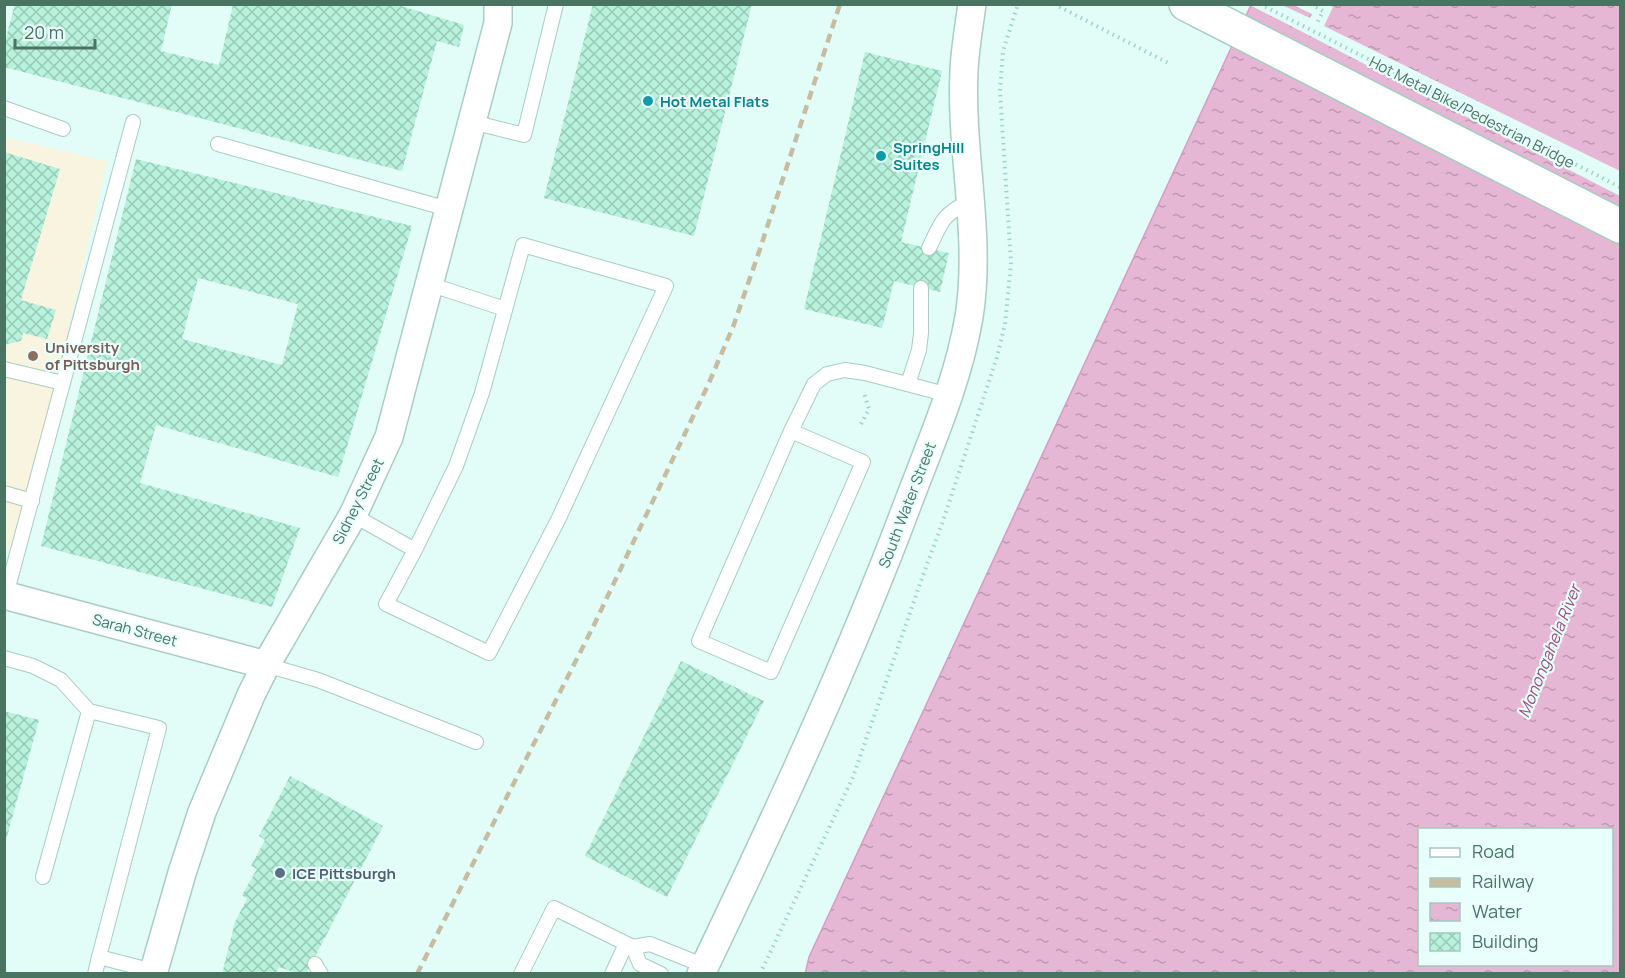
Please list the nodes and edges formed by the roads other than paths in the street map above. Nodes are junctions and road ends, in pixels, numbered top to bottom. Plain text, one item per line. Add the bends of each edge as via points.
1 (498, 4) edge
2 (556, 4) edge
3 (972, 4) edge
4 (1186, 4) edge
5 (4, 108) edge
6 (134, 122) dead end
7 (472, 122) junction
8 (63, 129) dead end
9 (218, 144) dead end
10 (970, 201) junction
11 (448, 209) junction
12 (1620, 226) edge
13 (930, 248) dead end
14 (429, 284) junction
15 (921, 288) dead end
16 (505, 309) junction
17 (4, 369) edge
18 (63, 383) junction
19 (908, 384) junction
20 (949, 395) junction
21 (791, 431) junction
22 (4, 493) edge
23 (32, 501) junction
24 (353, 515) junction
25 (415, 550) junction
26 (5, 595) edge
27 (4, 658) edge
28 (266, 665) junction
29 (89, 711) junction
30 (476, 742) dead end
31 (43, 877) dead end
32 (630, 945) junction
33 (99, 957) junction
34 (703, 970) edge
35 (153, 973) edge
36 (95, 974) edge
37 (521, 974) edge
38 (612, 974) edge
39 (661, 974) edge

1 - 7 street, Sidney Street via 498,22
2 - 7 lane via 524,135
3 - 10 street, South Water Street via 964,73
4 - 12 main road
5 - 8 lane
6 - 18 lane
7 - 11 street, Sidney Street
9 - 11 lane
10 - 13 lane via 942,221
10 - 20 street, South Water Street via 969,316
11 - 14 street, Sidney Street
14 - 16 lane
14 - 24 street, Sidney Street via 389,437
15 - 19 lane via 919,350
16 - 25 lane via 482,393 456,466
16 - 25 lane via 523,245 666,286 558,520 489,653 386,604
17 - 18 lane
18 - 23 lane
19 - 20 lane
19 - 21 lane via 845,370 827,374 814,384
20 - 34 street, South Water Street via 846,657
21 - 21 lane via 699,641 771,672 863,462
22 - 23 lane
23 - 26 lane
24 - 25 lane
24 - 28 street, Sidney Street
26 - 28 street, Sarah Street
27 - 29 lane via 61,680
28 - 30 lane via 318,680
28 - 35 street, Sidney Street via 202,812
29 - 31 lane
29 - 33 lane via 159,728
32 - 34 lane via 650,944
32 - 37 lane via 554,908
32 - 38 lane
32 - 39 lane via 640,964
33 - 35 lane
33 - 36 lane

